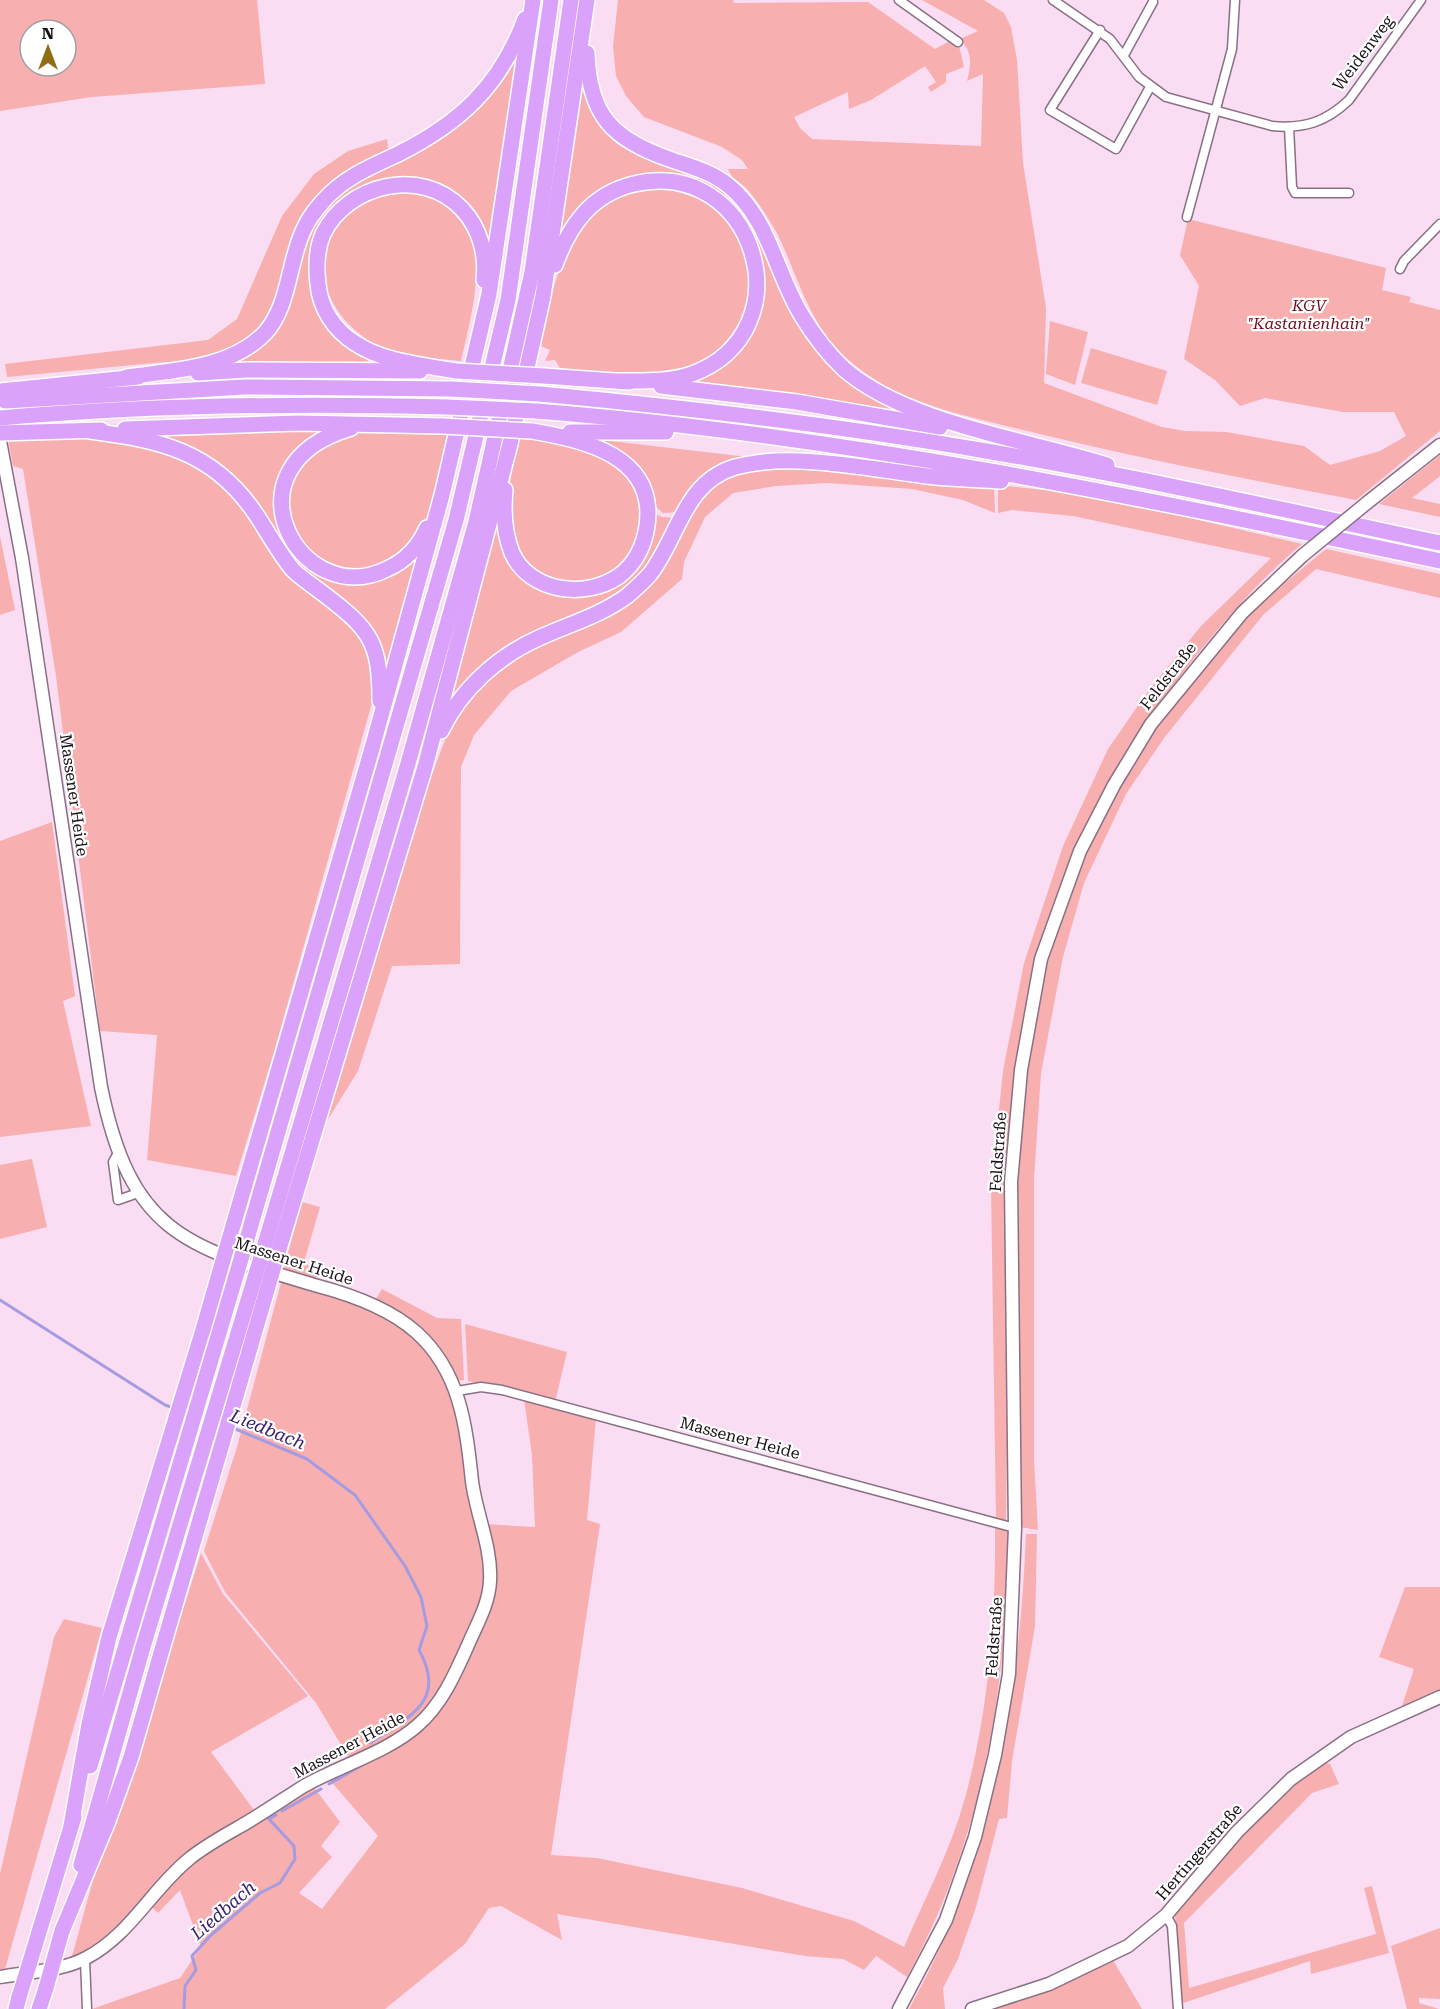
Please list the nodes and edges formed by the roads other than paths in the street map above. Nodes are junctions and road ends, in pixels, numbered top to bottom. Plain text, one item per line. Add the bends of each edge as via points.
1 (532, 0) edge
2 (550, 0) edge
3 (571, 0) edge
4 (899, 0) edge
5 (1053, 0) edge
6 (1235, 0) edge
7 (1421, 0) edge
8 (1153, 2) dead end
9 (586, 7) edge
10 (1100, 30) junction
11 (958, 42) dead end
12 (1124, 55) junction
13 (1150, 87) junction
14 (1215, 112) junction
15 (1289, 127) junction
16 (1349, 193) dead end
17 (1187, 217) dead end
18 (1440, 224) edge
19 (1400, 269) dead end
20 (543, 296) junction
21 (476, 347) junction
22 (456, 371) junction
23 (128, 377) junction
24 (620, 381) junction
25 (0, 398) edge
26 (391, 424) junction
27 (2, 429) edge
28 (90, 431) junction
29 (531, 431) junction
30 (727, 431) junction
31 (1023, 442) junction
32 (510, 444) junction
33 (1440, 445) edge
34 (1172, 486) junction
35 (1092, 488) junction
36 (442, 495) junction
37 (1440, 543) edge
38 (1440, 561) edge
39 (371, 752) junction
40 (425, 767) junction
41 (118, 1153) junction
42 (138, 1193) junction
43 (269, 1257) junction
44 (457, 1391) junction
45 (1015, 1528) junction
46 (1440, 1697) edge
47 (71, 1826) junction
48 (1166, 1915) junction
49 (62, 1931) junction
50 (85, 1959) junction
51 (0, 1977) edge
52 (18, 2003) edge
53 (39, 2009) edge
54 (87, 2009) edge
55 (899, 2009) edge
56 (972, 2009) edge
57 (1178, 2009) edge

1 - 21 highway via 495,260
1 - 23 highway via 493,83 470,107 438,132 346,180 314,212 303,230 276,313 265,333 231,356 205,365
2 - 47 highway, bridge via 508,300 456,520
3 - 43 highway via 532,272 477,522
4 - 11 street
5 - 10 street, Weidenweg
6 - 14 street via 1232,49
7 - 15 street, Weidenweg via 1349,100 1319,122
8 - 12 street
9 - 20 highway
9 - 31 highway via 588,75 601,112 617,132 639,148 702,169 744,200 760,222 801,314 844,369 884,396 922,413
10 - 12 street, Weidenweg
10 - 13 street via 1050,110 1116,149
12 - 13 street, Weidenweg
13 - 14 street, Weidenweg via 1166,97
14 - 15 street, Weidenweg
14 - 17 street
15 - 16 street via 1294,193
18 - 19 street
20 - 24 highway via 569,231 595,202 613,191 645,182 682,184 713,198 733,215 746,233 757,273 754,309 746,328 722,358 693,374
20 - 32 highway
21 - 22 highway via 485,270 483,248 467,214 440,193 406,184 361,195 344,206 323,235 315,264 319,297 328,316 345,336 369,351
21 - 36 highway
22 - 23 highway via 246,370
22 - 24 highway, bridge
23 - 25 highway
24 - 31 highway via 797,402
25 - 34 highway, bridge via 244,387 540,394 798,421
26 - 28 highway via 298,423
26 - 29 highway, bridge
26 - 36 highway via 350,428 322,438 293,463 284,479 281,499 282,517 290,538 304,556 322,569 346,577 374,576 397,565 422,540
27 - 28 highway
27 - 30 highway, bridge via 152,407 244,405 536,411
27 - 41 street, Massener Heide via 101,1087
28 - 39 highway via 168,445 194,455 216,470 239,492 295,572 353,616 368,634 380,669 380,703
29 - 30 highway
29 - 32 highway via 605,449 634,472 649,517 643,546 620,575 591,589 559,589 520,566 505,520
30 - 35 highway
31 - 34 highway
32 - 40 highway
33 - 45 street, Feldstraße, bridge via 1302,556 1242,613 1151,724 1080,851 1041,959 1021,1070 1011,1182
34 - 37 highway
35 - 38 highway
35 - 40 highway via 924,476 838,464 774,462 734,467 709,481 686,506 650,574 626,596 508,655 472,685 445,724
36 - 39 highway
39 - 47 highway, bridge via 109,1637
40 - 43 highway
41 - 42 street, Massener Heide
41 - 42 street, Massener Heide via 113,1162 117,1200
42 - 44 street, Massener Heide via 160,1219 205,1249 352,1296 400,1320 434,1351
43 - 49 highway, bridge via 143,1647
43 - 49 highway, bridge via 123,1778
44 - 45 street, Massener Heide via 481,1387 502,1390
44 - 50 street, Massener Heide via 490,1581 487,1603 451,1683 428,1716 409,1732 305,1786 201,1850 176,1871 111,1941
45 - 55 street, Feldstraße via 1009,1674 995,1755 975,1837 946,1920
46 - 48 street, Hertingerstraße via 1351,1737 1291,1779 1237,1832
47 - 52 highway, bridge
48 - 56 street, Hertingerstraße via 1142,1936 1107,1957 1049,1984
48 - 57 street via 1172,1926
49 - 53 highway, bridge
50 - 51 street, Massener Heide
50 - 54 street

